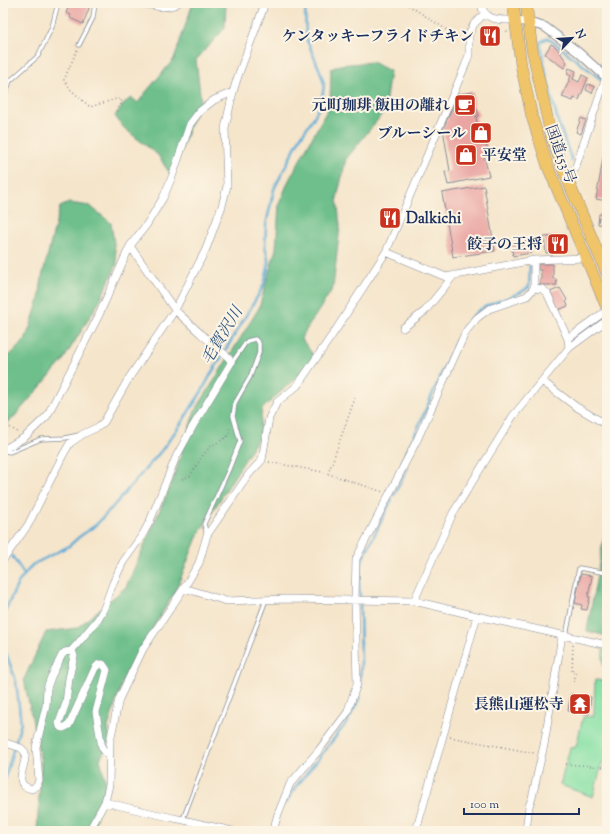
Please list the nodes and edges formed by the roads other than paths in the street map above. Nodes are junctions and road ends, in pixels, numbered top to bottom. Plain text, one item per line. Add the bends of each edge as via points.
1 (58, 3) edge
2 (95, 3) edge
3 (141, 3) edge
4 (178, 3) edge
5 (264, 3) edge
6 (482, 3) edge
7 (513, 3) edge
8 (526, 3) edge
9 (485, 13) junction
10 (514, 20) junction
11 (528, 22) junction
12 (79, 45) road end
13 (605, 76) edge
14 (233, 92) junction
15 (3, 101) edge
16 (566, 174) junction
17 (130, 246) junction
18 (386, 252) junction
19 (586, 258) junction
20 (534, 260) junction
21 (606, 269) edge
22 (454, 275) junction
23 (534, 288) junction
24 (607, 309) edge
25 (175, 310) junction
26 (603, 324) dead end
27 (403, 328) dead end
28 (568, 339) junction
29 (569, 348) junction
30 (224, 374) junction
31 (542, 381) junction
32 (607, 417) edge
33 (83, 434) junction
34 (3, 450) edge
35 (208, 535) junction
36 (3, 560) edge
37 (607, 573) edge
38 (184, 588) junction
39 (355, 599) junction
40 (266, 600) junction
41 (414, 601) junction
42 (477, 616) junction
43 (567, 636) junction
44 (607, 645) edge
45 (71, 651) junction
46 (6, 743) edge
47 (109, 756) junction
48 (105, 802) junction
49 (183, 819) junction
50 (89, 831) edge
51 (232, 831) edge
52 (273, 831) edge
53 (416, 831) edge
54 (526, 831) edge

1 - 15 lane via 52,28 38,56 10,81
2 - 12 lane via 92,18
3 - 4 street via 161,8
5 - 14 street
6 - 9 street
7 - 10 highway, 国道153号
8 - 11 highway, 国道153号
9 - 10 street via 493,19
9 - 18 street via 474,24 469,34 469,55 465,66
10 - 11 street
10 - 19 highway, 国道153号 via 532,117 548,167
11 - 13 street via 545,27
11 - 16 highway, 国道153号 via 551,135
13 - 16 street via 575,169
14 - 17 street via 214,100 200,110 190,124 163,198 148,224
14 - 25 street via 225,128 227,186 224,199 206,249
16 - 21 highway, 国道153号
17 - 25 street
17 - 34 street via 98,317 47,416 25,437
18 - 22 street via 446,277
18 - 35 street via 297,386 277,402 269,418 262,460
19 - 20 street
19 - 24 highway, 国道153号
20 - 22 street
20 - 23 street
22 - 27 street via 425,311
23 - 28 street via 547,293
23 - 39 street via 527,296 489,310 477,318 466,331 417,440 356,559
24 - 28 street
25 - 30 street via 228,356 231,363
25 - 33 street via 129,378 104,422
26 - 29 street
28 - 29 street
29 - 31 street
30 - 35 lane via 247,341 255,339 259,343 259,353 250,378 235,403 233,416 240,441 204,524
30 - 45 street via 176,457 150,521 123,562 98,619
31 - 32 street via 575,406 602,422
31 - 41 street via 513,416 452,513
33 - 34 lane via 40,439 10,452
33 - 36 street via 70,443 28,526
35 - 38 street via 199,563
37 - 43 lane via 580,568
38 - 40 street via 226,601
38 - 47 street via 143,649 119,699
39 - 40 street
39 - 41 street
39 - 52 street via 357,684 347,713 290,784
40 - 49 lane
41 - 42 street
42 - 43 street
42 - 53 street
43 - 44 street
43 - 54 street via 529,806
45 - 46 street via 62,655 47,688 46,706 36,747 39,780 32,789 26,788 22,783 25,752
45 - 47 street via 74,656 60,726 62,728 69,725 95,668 103,664 107,670 96,712 102,748
47 - 48 street via 109,785
48 - 49 street
48 - 50 street
49 - 51 street

